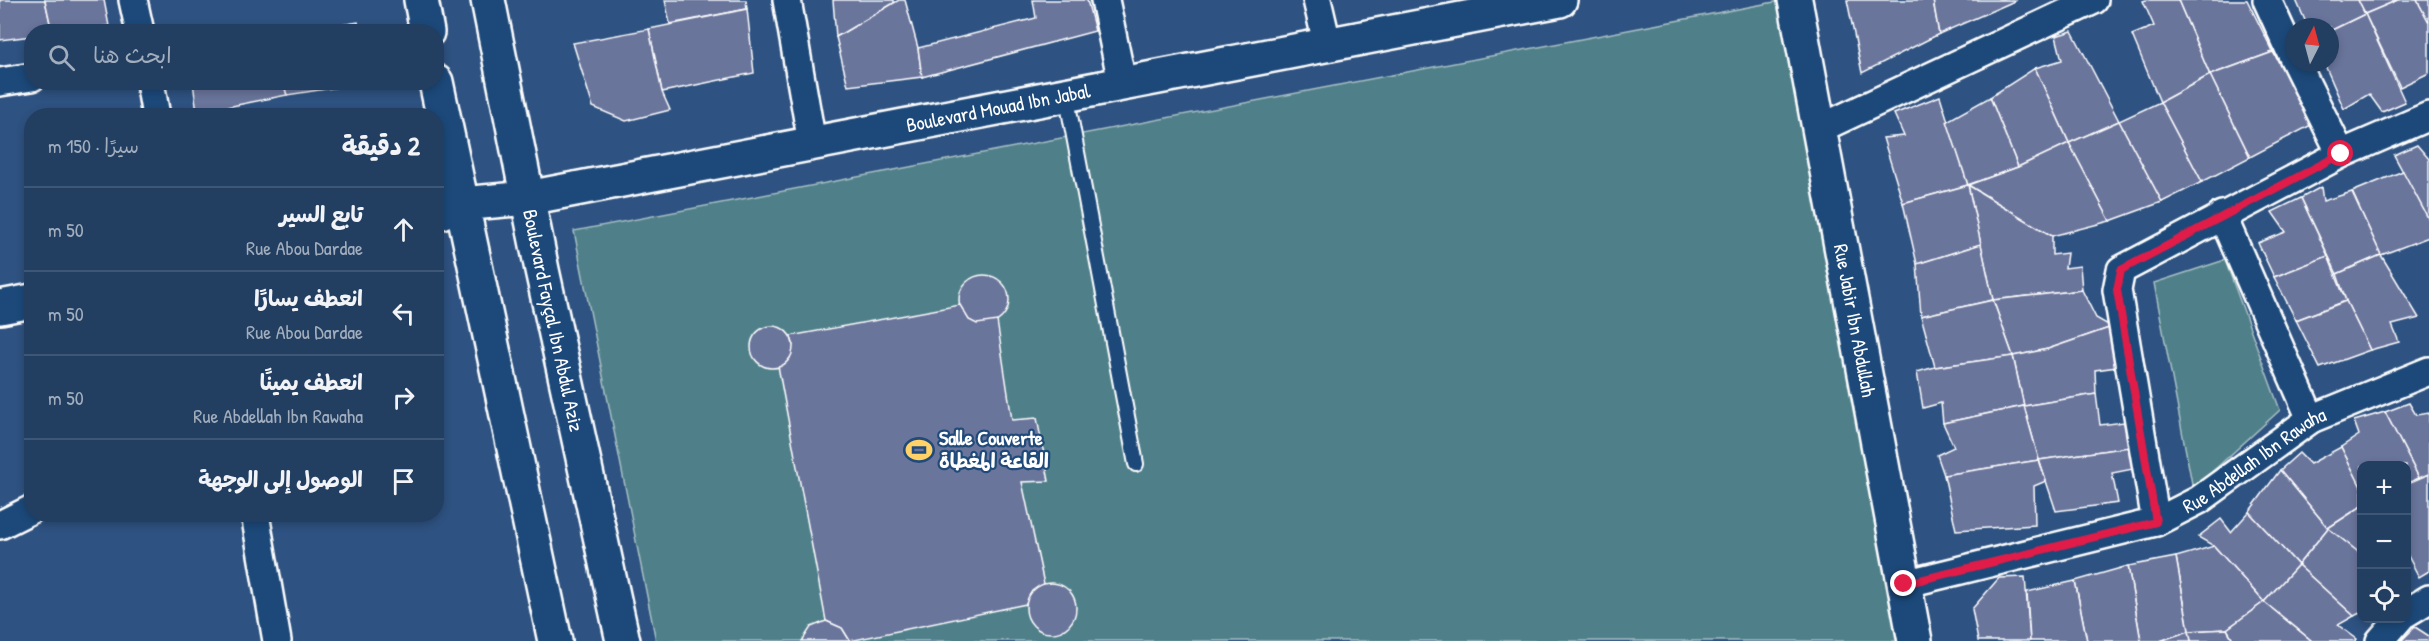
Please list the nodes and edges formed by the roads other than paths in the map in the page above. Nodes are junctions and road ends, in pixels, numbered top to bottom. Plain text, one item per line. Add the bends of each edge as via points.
1 (133, 0) edge
2 (421, 0) edge
3 (488, 0) edge
4 (787, 0) edge
5 (1105, 0) edge
6 (1317, 0) edge
7 (1560, 0) edge
8 (1795, 0) edge
9 (2094, 0) edge
10 (2267, 0) edge
11 (138, 24) edge
12 (426, 24) edge
13 (2285, 39) edge
14 (1327, 43) junction
15 (2300, 72) edge
16 (24, 79) edge
17 (0, 82) edge
18 (1122, 82) junction
19 (151, 90) edge
20 (437, 90) edge
21 (1066, 94) junction
22 (155, 108) edge
23 (438, 108) edge
24 (2429, 116) edge
25 (1819, 129) junction
26 (812, 143) junction
27 (2341, 154) junction
28 (444, 167) edge
29 (528, 198) junction
30 (448, 209) edge
31 (2222, 214) junction
32 (24, 302) edge
33 (0, 307) edge
34 (2429, 371) edge
35 (2311, 419) junction
36 (1136, 464) dead end
37 (24, 513) edge
38 (256, 522) edge
39 (2156, 522) junction
40 (0, 525) edge
41 (1904, 584) junction
42 (2429, 599) edge
43 (2411, 610) edge
44 (2396, 623) edge
45 (277, 641) edge
46 (555, 641) edge
47 (623, 641) edge
48 (1915, 641) edge
49 (2380, 641) edge

1 - 11 street
2 - 12 main road
3 - 29 main road, Boulevard Fayçal Ibn Abdul Aziz
4 - 26 street
5 - 18 street
6 - 14 street
7 - 14 main road, Boulevard Mouad Ibn Jabal
8 - 25 main road, Rue Jabir Ibn Abdullah
9 - 25 street
10 - 13 street
14 - 18 main road, Boulevard Mouad Ibn Jabal
15 - 27 street
16 - 17 street
18 - 21 main road, Boulevard Mouad Ibn Jabal
19 - 22 street
20 - 23 main road
21 - 26 main road, Boulevard Mouad Ibn Jabal
21 - 36 lane
24 - 27 street
25 - 41 main road, Rue Jabir Ibn Abdullah
26 - 29 main road, Boulevard Mouad Ibn Jabal
27 - 31 street
28 - 30 main road
29 - 30 main road, Boulevard Mouad Ibn Jabal
29 - 47 main road, Boulevard Fayçal Ibn Abdul Aziz
30 - 46 main road
31 - 35 street
31 - 39 street via 2121,270 2117,290
32 - 33 main road
34 - 35 street, Rue Abdellah Ibn Rawaha
35 - 39 street, Rue Abdellah Ibn Rawaha via 2199,500
37 - 40 street
38 - 45 street
39 - 41 street, Rue Abdellah Ibn Rawaha
41 - 48 main road, Rue Jabir Ibn Abdullah
42 - 43 street
44 - 49 street

